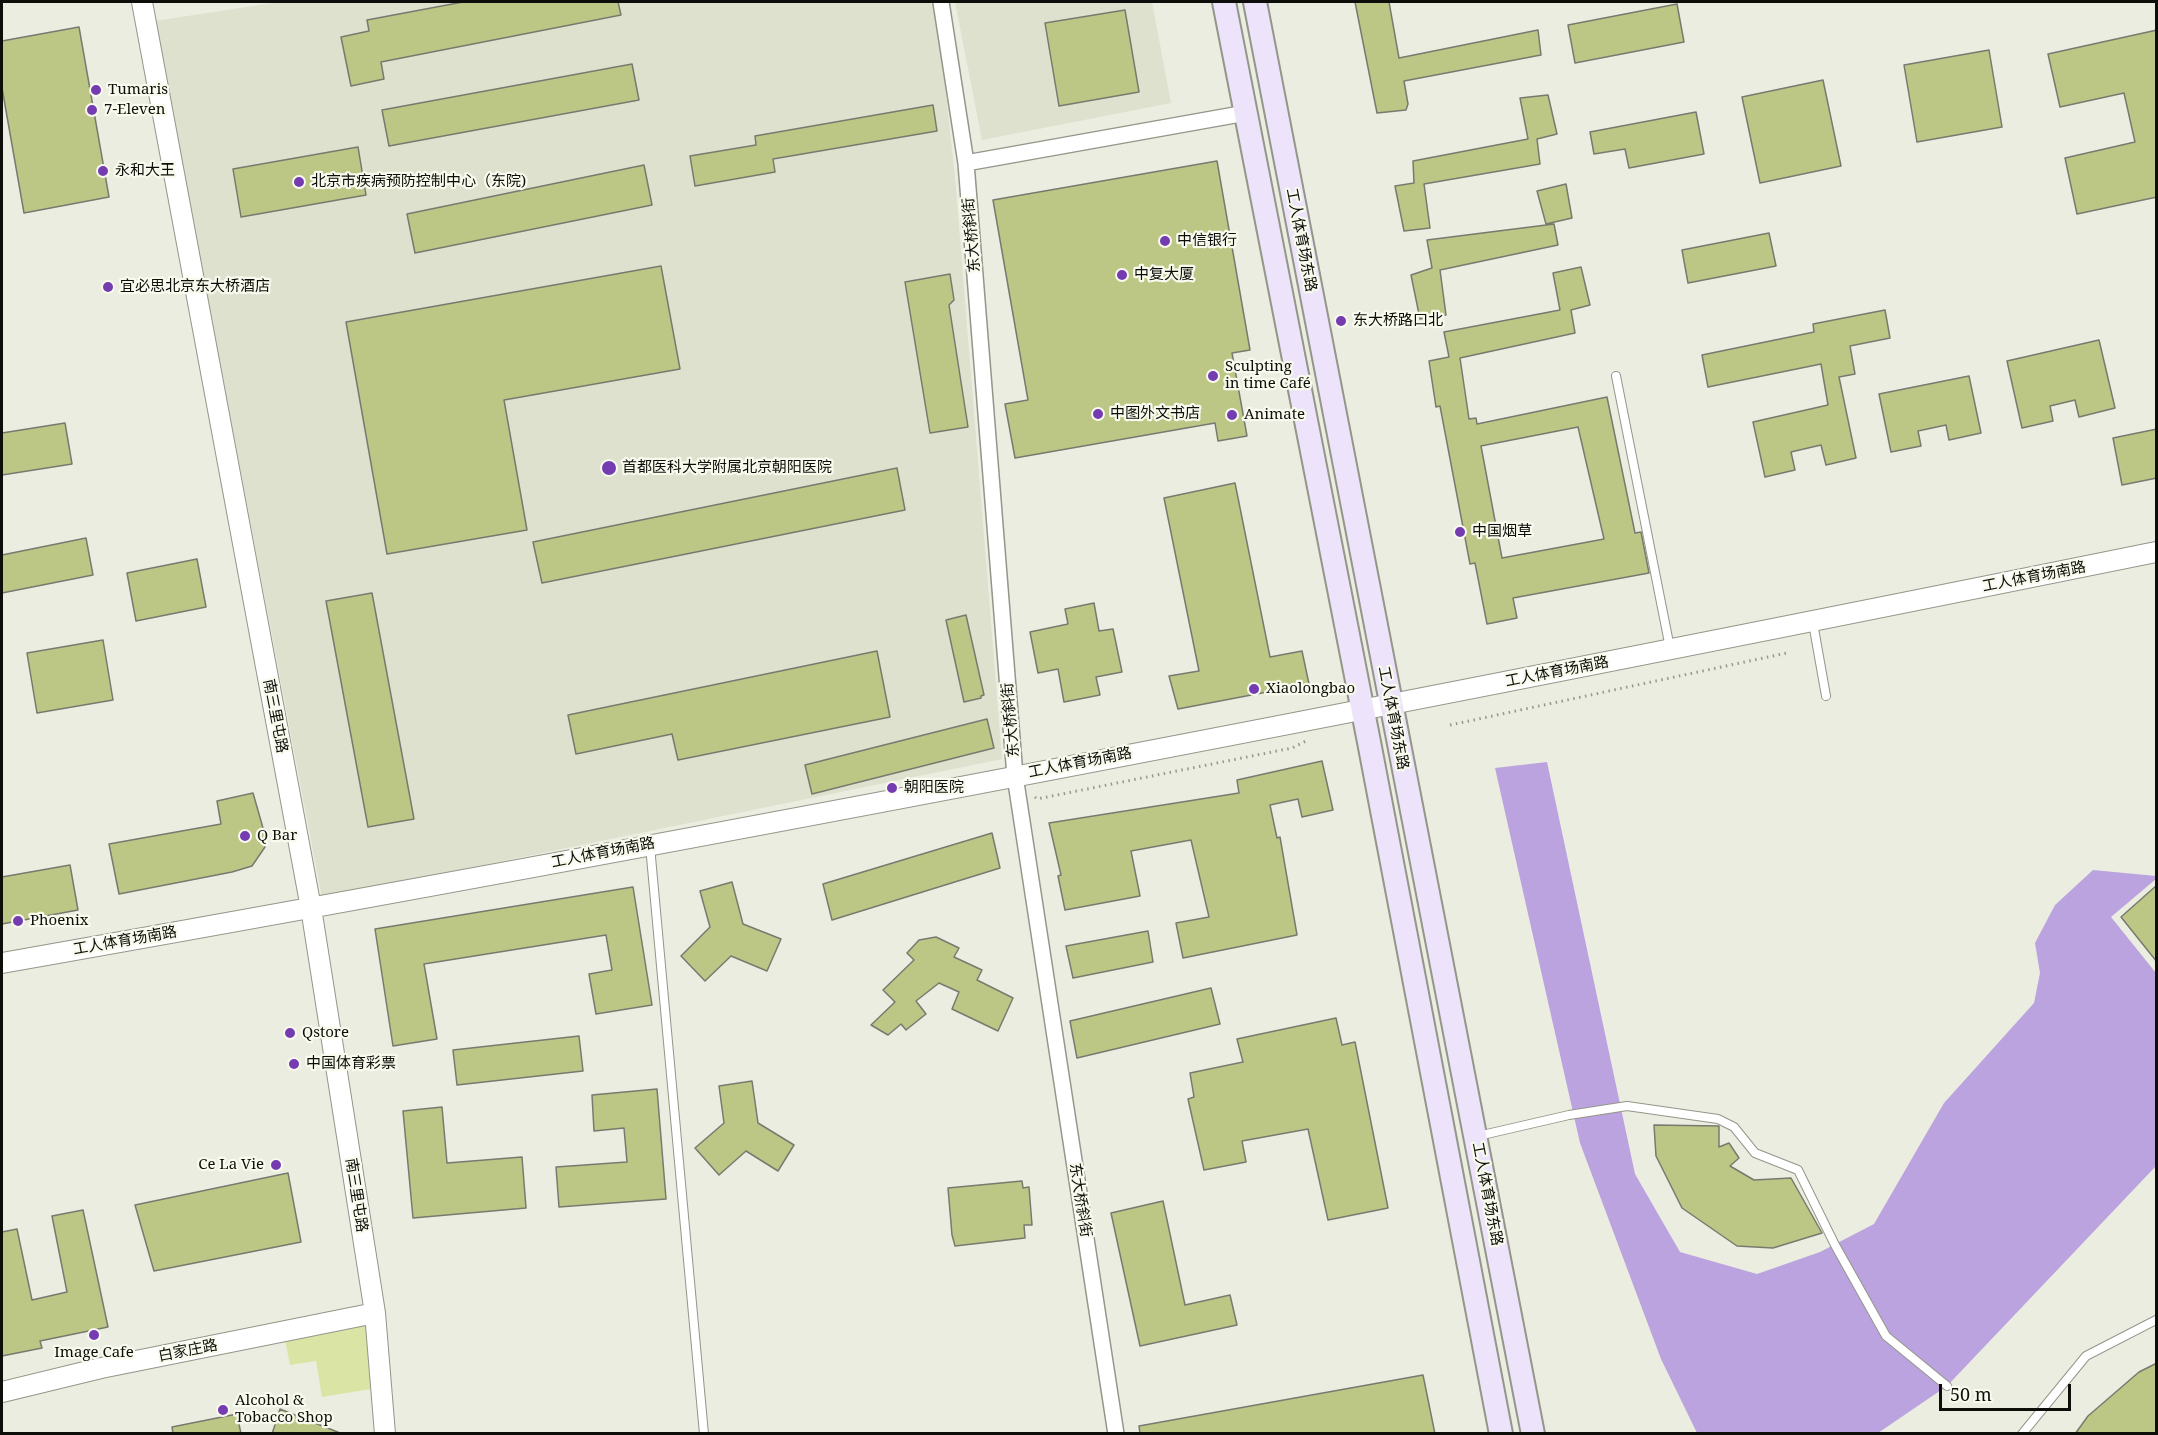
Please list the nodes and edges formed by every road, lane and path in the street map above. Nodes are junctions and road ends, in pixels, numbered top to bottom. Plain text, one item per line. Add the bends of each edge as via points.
1 (142, 2) edge
2 (941, 2) edge
3 (1224, 2) edge
4 (1255, 2) edge
5 (1246, 113) junction
6 (966, 163) junction
7 (1616, 376) dead end
8 (2157, 552) edge
9 (1813, 621) junction
10 (1671, 649) junction
11 (1787, 653) dead end
12 (1826, 696) dead end
13 (1391, 705) junction
14 (1363, 710) junction
15 (1450, 725) dead end
16 (1312, 738) dead end
17 (1015, 776) junction
18 (650, 844) junction
19 (311, 908) junction
20 (2, 963) edge
21 (1476, 1136) junction
22 (375, 1313) junction
23 (2157, 1320) edge
24 (1947, 1386) dead end
25 (2, 1392) edge
26 (385, 1434) edge
27 (704, 1434) edge
28 (1116, 1434) edge
29 (1501, 1434) edge
30 (1533, 1434) edge
31 (2022, 1434) edge

1 - 19 street, 南三里屯路
2 - 6 street, 东大桥斜街
3 - 5 main road, 工人体育场东路
4 - 13 main road, 工人体育场东路
5 - 6 street
5 - 14 main road, 工人体育场东路
6 - 17 street, 东大桥斜街
7 - 10 lane
8 - 9 street, 工人体育场南路
9 - 10 street, 工人体育场南路
9 - 12 lane
10 - 13 street, 工人体育场南路
11 - 15 path
13 - 14 street, 工人体育场南路
13 - 21 main road, 工人体育场东路
14 - 17 street, 工人体育场南路
14 - 29 main road, 工人体育场东路
16 - 17 path via 1292,748 1037,799
17 - 18 street, 工人体育场南路
17 - 28 street, 东大桥斜街
18 - 19 street, 工人体育场南路
18 - 27 lane
19 - 20 street, 工人体育场南路
19 - 22 street, 南三里屯路
21 - 24 lane via 1627,1106 1718,1119 1734,1127 1755,1153 1798,1170 1886,1336
21 - 30 main road, 工人体育场东路
22 - 25 street, 白家庄路
22 - 26 street, 南三里屯路
23 - 31 lane via 2086,1356

